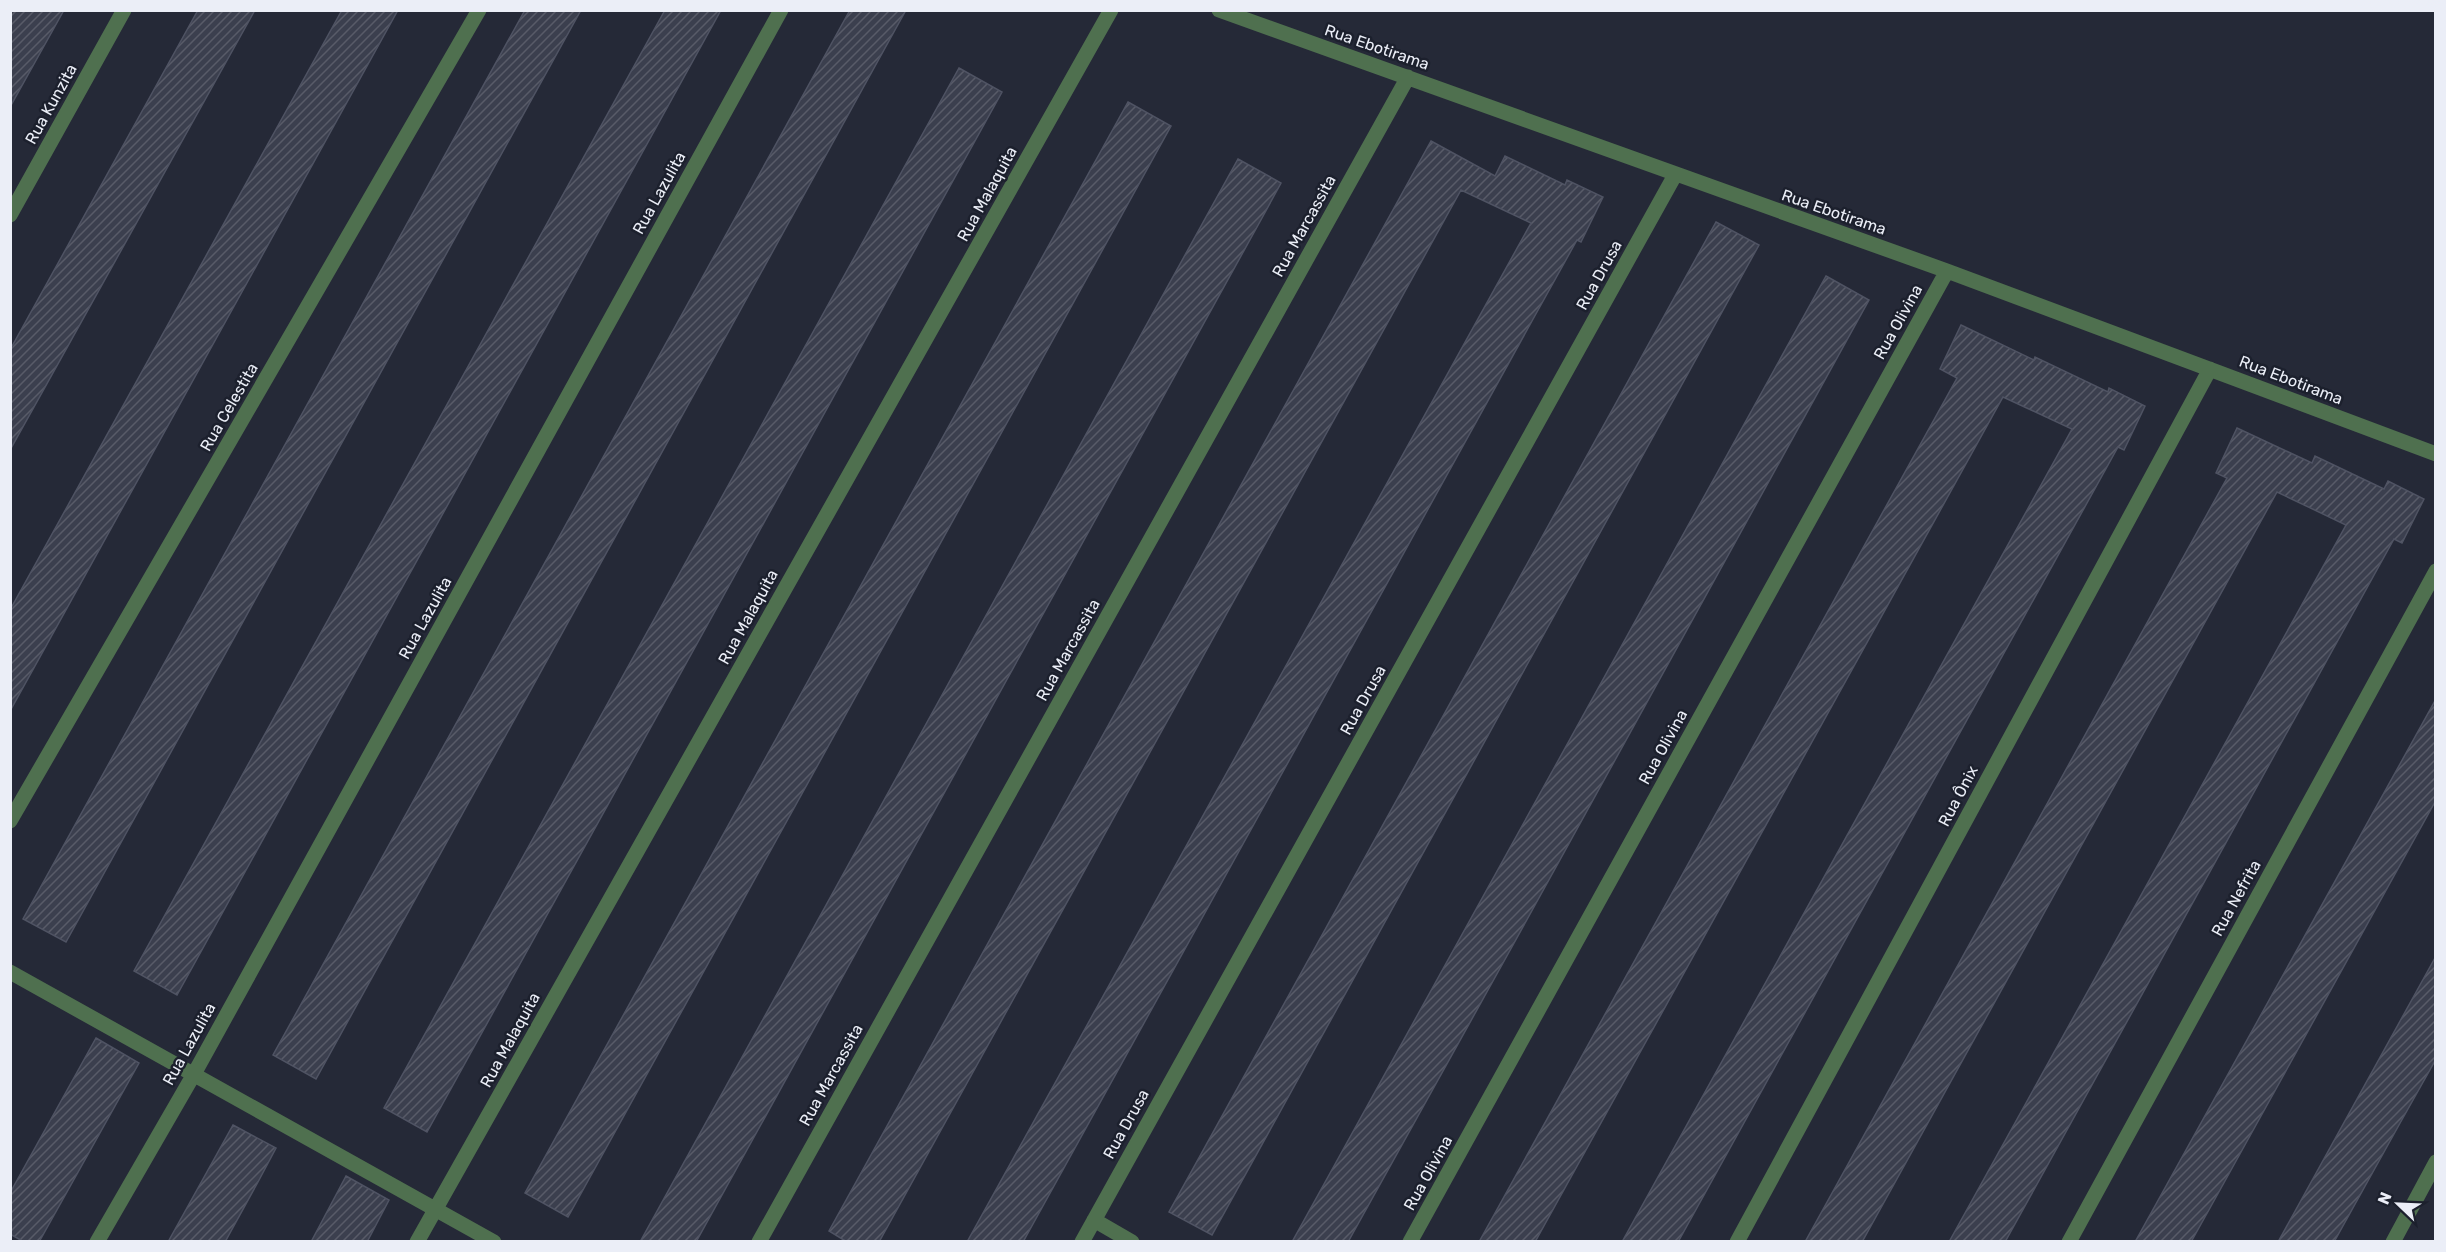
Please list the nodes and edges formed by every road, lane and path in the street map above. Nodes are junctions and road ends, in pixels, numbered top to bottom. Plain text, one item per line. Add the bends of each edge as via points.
1 (124, 10) edge
2 (479, 10) edge
3 (781, 10) edge
4 (1111, 10) edge
5 (1219, 10) edge
6 (1408, 77) junction
7 (1676, 175) junction
8 (10, 215) edge
9 (1947, 271) junction
10 (2210, 369) junction
11 (2436, 454) edge
12 (2436, 571) edge
13 (10, 821) edge
14 (10, 972) edge
15 (194, 1074) junction
16 (2436, 1162) edge
17 (435, 1209) junction
18 (1094, 1220) junction
19 (97, 1242) edge
20 (417, 1242) edge
21 (494, 1242) edge
22 (759, 1242) edge
23 (1082, 1242) edge
24 (1132, 1242) edge
25 (1410, 1242) edge
26 (1737, 1242) edge
27 (2068, 1242) edge
28 (2393, 1242) edge

1 - 8 street, Rua Kunzita
2 - 13 street, Rua Celestita
3 - 15 street, Rua Lazulita
4 - 17 street, Rua Malaquita
5 - 6 street, Rua Ebotirama
6 - 7 street, Rua Ebotirama
6 - 22 street, Rua Marcassita
7 - 9 street, Rua Ebotirama
7 - 18 street, Rua Drusa
9 - 10 street, Rua Ebotirama
9 - 25 street, Rua Olivina
10 - 11 street, Rua Ebotirama
10 - 26 street, Rua Ônix
12 - 27 street, Rua Nefrita
14 - 15 street
15 - 17 street
15 - 19 street, Rua Lazulita
16 - 28 street
17 - 20 street, Rua Malaquita
17 - 21 street
18 - 23 street, Rua Drusa
18 - 24 street

